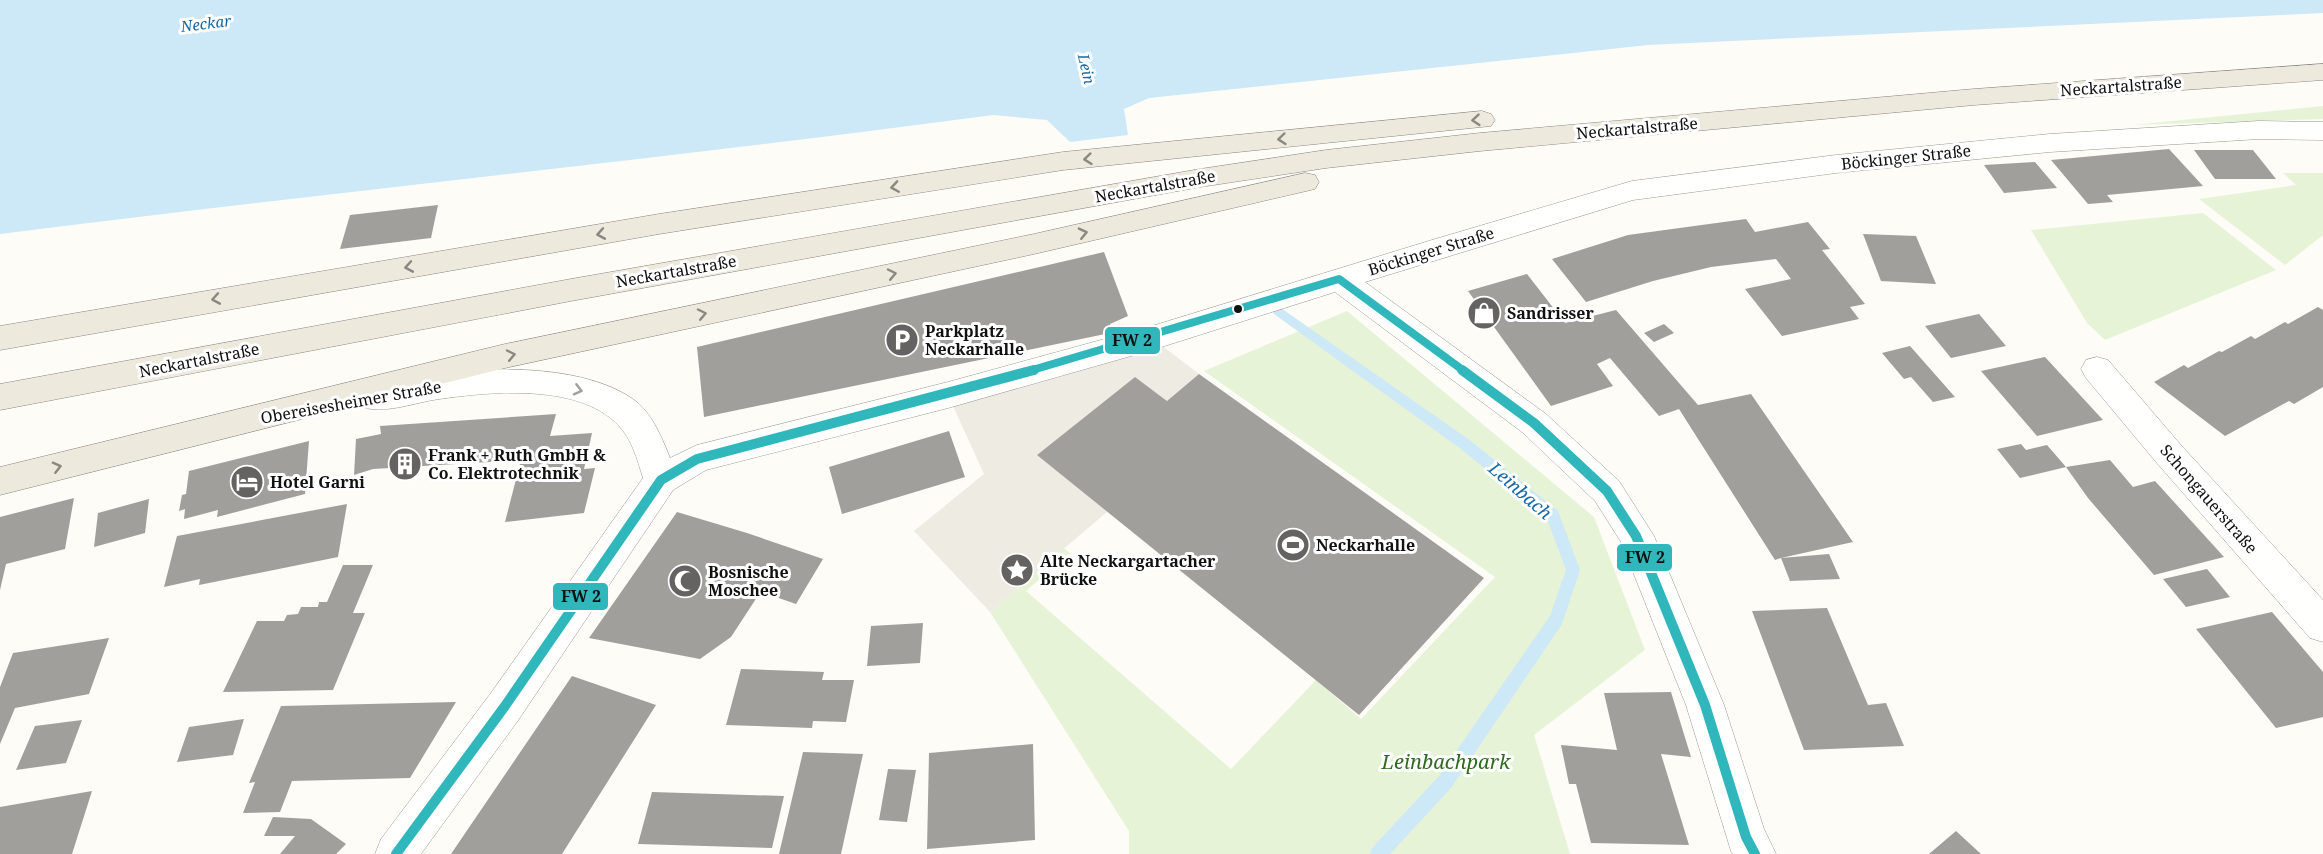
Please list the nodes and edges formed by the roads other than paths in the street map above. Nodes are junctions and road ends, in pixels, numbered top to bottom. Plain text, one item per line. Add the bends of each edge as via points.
1 (2323, 72) edge
2 (1974, 97) junction
3 (2323, 131) edge
4 (1480, 142) junction
5 (1324, 284) junction
6 (173, 307) junction
7 (0, 331) edge
8 (0, 338) edge
9 (2097, 369) dead end
10 (0, 397) edge
11 (250, 420) junction
12 (661, 480) junction
13 (0, 481) edge
14 (2323, 626) edge
15 (396, 854) edge
16 (1755, 854) edge

1 - 2 main road, Neckartalstraße
2 - 4 main road, Neckartalstraße
2 -> 6 main road via 1861,90 1627,106 1063,162 659,224
3 - 5 street, Böckinger Straße via 2259,130 2050,143 1836,164 1632,191
4 - 10 main road, Neckartalstraße via 1200,178
11 -> 4 main road via 505,356 1034,244
5 - 12 street, Böckinger Straße via 948,395 697,459
5 - 16 street via 1534,423 1607,490 1636,536 1692,673
6 - 7 main road
6 - 8 main road
9 - 14 street, Schongauerstraße
11 -> 12 street, Obereisesheimer Straße via 461,382 504,380 564,386 593,393 626,412 649,445
13 -> 11 main road, Obereisesheimer Straße
12 - 15 street, Böckinger Straße via 506,706

